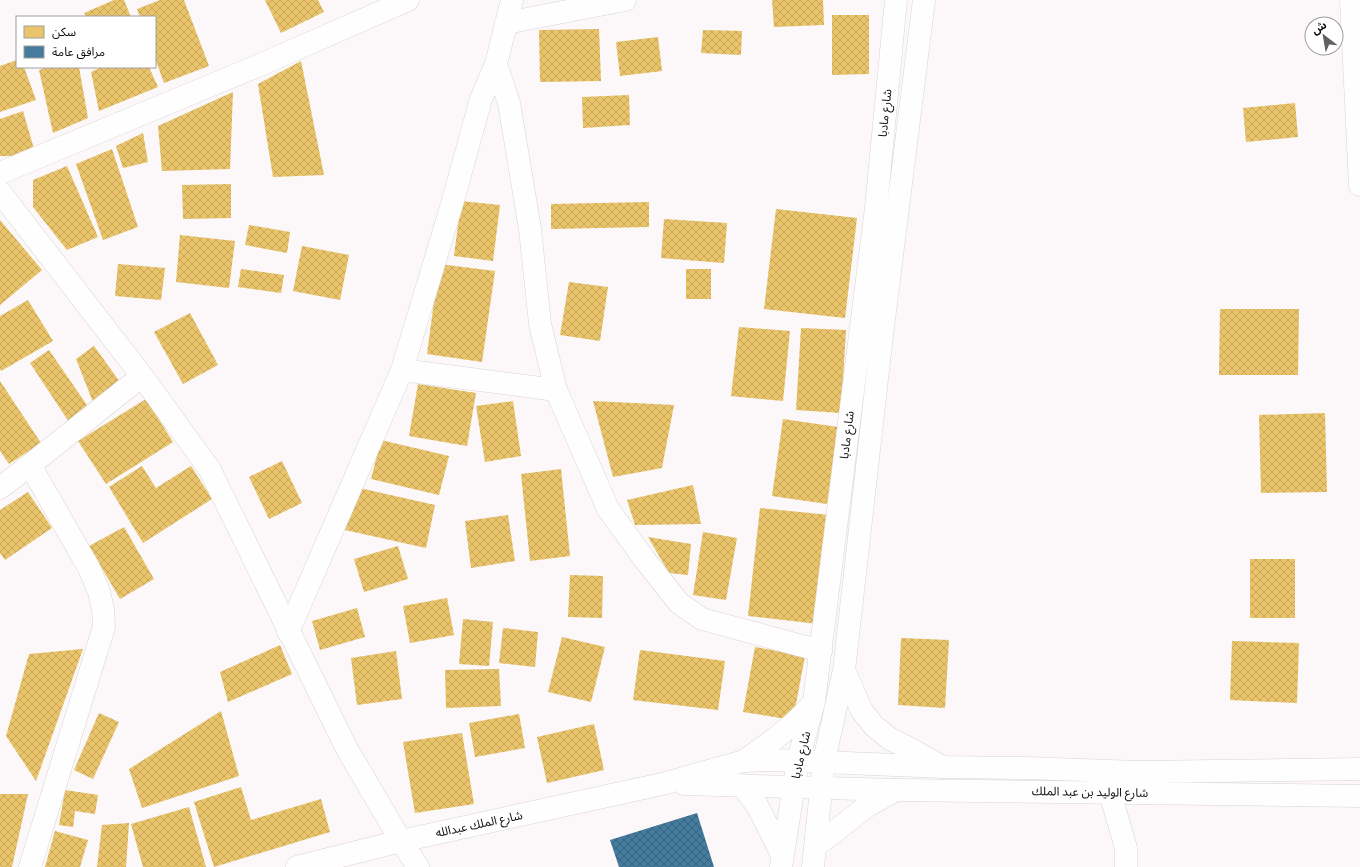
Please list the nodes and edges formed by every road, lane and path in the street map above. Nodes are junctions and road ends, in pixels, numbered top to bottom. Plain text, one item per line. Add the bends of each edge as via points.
1 (408, 0) edge
2 (512, 0) edge
3 (624, 0) edge
4 (896, 0) edge
5 (924, 0) edge
6 (1351, 0) edge
7 (506, 23) junction
8 (496, 64) junction
9 (1359, 154) edge
10 (0, 173) edge
11 (1360, 184) edge
12 (0, 192) edge
13 (402, 370) junction
14 (142, 376) junction
15 (556, 390) junction
16 (30, 466) junction
17 (0, 488) edge
18 (288, 632) junction
19 (821, 651) junction
20 (844, 670) junction
21 (814, 702) junction
22 (798, 760) junction
23 (744, 761) junction
24 (824, 761) junction
25 (943, 767) junction
26 (1360, 769) edge
27 (662, 784) junction
28 (742, 785) junction
29 (794, 786) junction
30 (821, 788) junction
31 (896, 790) junction
32 (1110, 793) junction
33 (1360, 796) edge
34 (401, 841) junction
35 (816, 846) junction
36 (782, 861) edge
37 (30, 867) edge
38 (297, 867) edge
39 (418, 867) edge
40 (813, 867) edge
41 (1126, 867) edge

1 - 10 street via 260,65
2 - 7 street
3 - 7 street
4 - 19 street, شارع مادبا via 876,208
5 - 20 street, شارع مادبا
6 - 9 street
7 - 8 street
8 - 13 street via 481,99
8 - 15 street via 510,103 530,229 540,324
9 - 11 street
12 - 14 street
13 - 15 street
13 - 18 street
14 - 16 street
14 - 18 street via 210,470
15 - 19 street via 608,509 679,603 702,619
16 - 17 street
16 - 37 street via 90,568 99,592 104,627
18 - 34 street via 347,749
19 - 21 street, شارع مادبا
20 - 24 street, شارع مادبا
20 - 25 street via 862,711 874,726 890,739
21 - 22 street, شارع مادبا
21 - 23 street via 804,714
22 - 23 street, شارع الملك عبدالله
22 - 24 street, شارع الملك عبدالله
22 - 29 street, شارع مادبا
23 - 27 street, شارع الملك عبدالله
24 - 25 street, شارع الوليد بن عبد الملك
24 - 30 street, شارع مادبا
25 - 26 street, شارع الوليد بن عبد الملك via 1138,772
27 - 28 street, شارع الملك عبدالله
27 - 34 street, شارع الملك عبدالله
28 - 29 street, شارع الملك عبدالله
28 - 36 street via 758,806
29 - 30 street, شارع الملك عبدالله
29 - 36 street, شارع مادبا
30 - 31 street, شارع الوليد بن عبد الملك
30 - 35 street, شارع مادبا
31 - 32 street, شارع الوليد بن عبد الملك
31 - 35 street via 866,807
32 - 33 street, شارع الوليد بن عبد الملك
32 - 41 street via 1126,848
34 - 38 street, شارع الملك عبدالله
34 - 39 street
35 - 40 street, شارع مادبا

